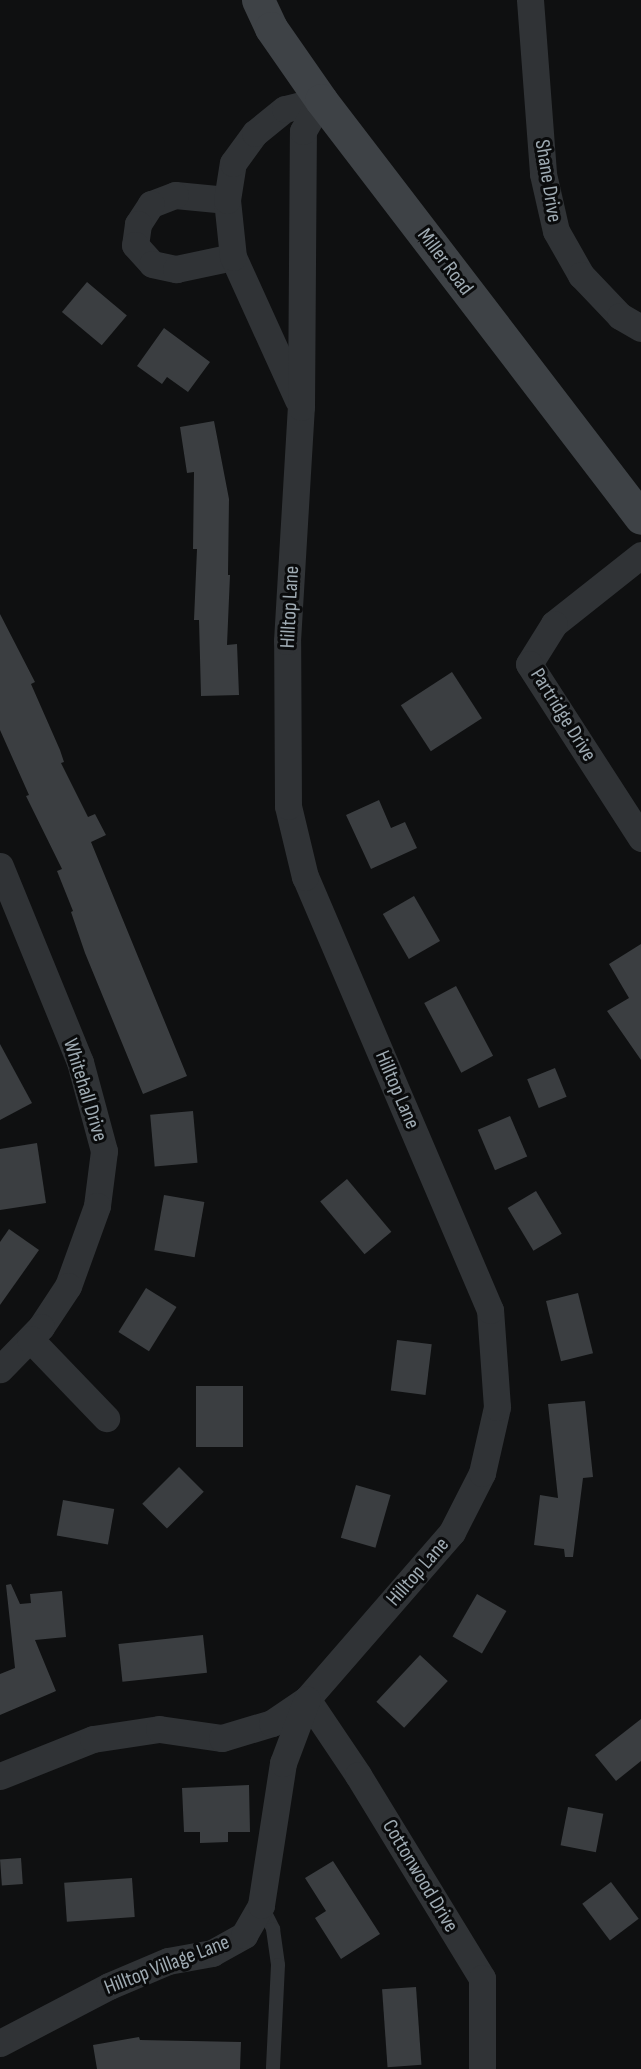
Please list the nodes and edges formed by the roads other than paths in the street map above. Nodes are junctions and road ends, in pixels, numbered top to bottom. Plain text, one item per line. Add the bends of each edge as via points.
1 (258, 0) edge
2 (530, 0) edge
3 (321, 100) junction
4 (227, 200) junction
5 (233, 258) junction
6 (641, 328) edge
7 (301, 407) junction
8 (641, 518) edge
9 (641, 555) edge
10 (641, 838) edge
11 (0, 866) edge
12 (30, 1339) junction
13 (0, 1369) edge
14 (106, 1418) dead end
15 (307, 1699) junction
16 (0, 1776) edge
17 (261, 1905) junction
18 (0, 2043) edge
19 (273, 2069) edge
20 (482, 2069) edge

1 - 3 street, Miller Road via 271,28
2 - 6 street, Shane Drive via 543,174 556,231 581,275 620,316
3 - 4 street via 285,109 255,133 233,163
3 - 7 street, Hilltop Lane via 303,131
3 - 8 street, Miller Road
4 - 5 street
4 - 5 street via 175,195 151,204 138,224 135,245 152,264 176,269
5 - 7 street
7 - 15 street, Hilltop Lane via 287,641 288,806 305,877 490,1310 497,1407 482,1473 452,1532
9 - 10 street, Partridge Drive via 554,624 529,664
11 - 12 street, Whitehall Drive via 80,1062 104,1151 97,1206 68,1286
12 - 13 street, Whitehall Drive
12 - 14 street
15 - 16 street, Hilltop Lane via 272,1723 222,1738 159,1729 93,1739
15 - 17 street, Hilltop Village Lane via 283,1763
15 - 20 street, Cottonwood Drive via 482,1978
17 - 18 street, Hilltop Village Lane via 244,1935 212,1953 168,1961 109,1986
17 - 19 lane via 273,1929 278,1965

